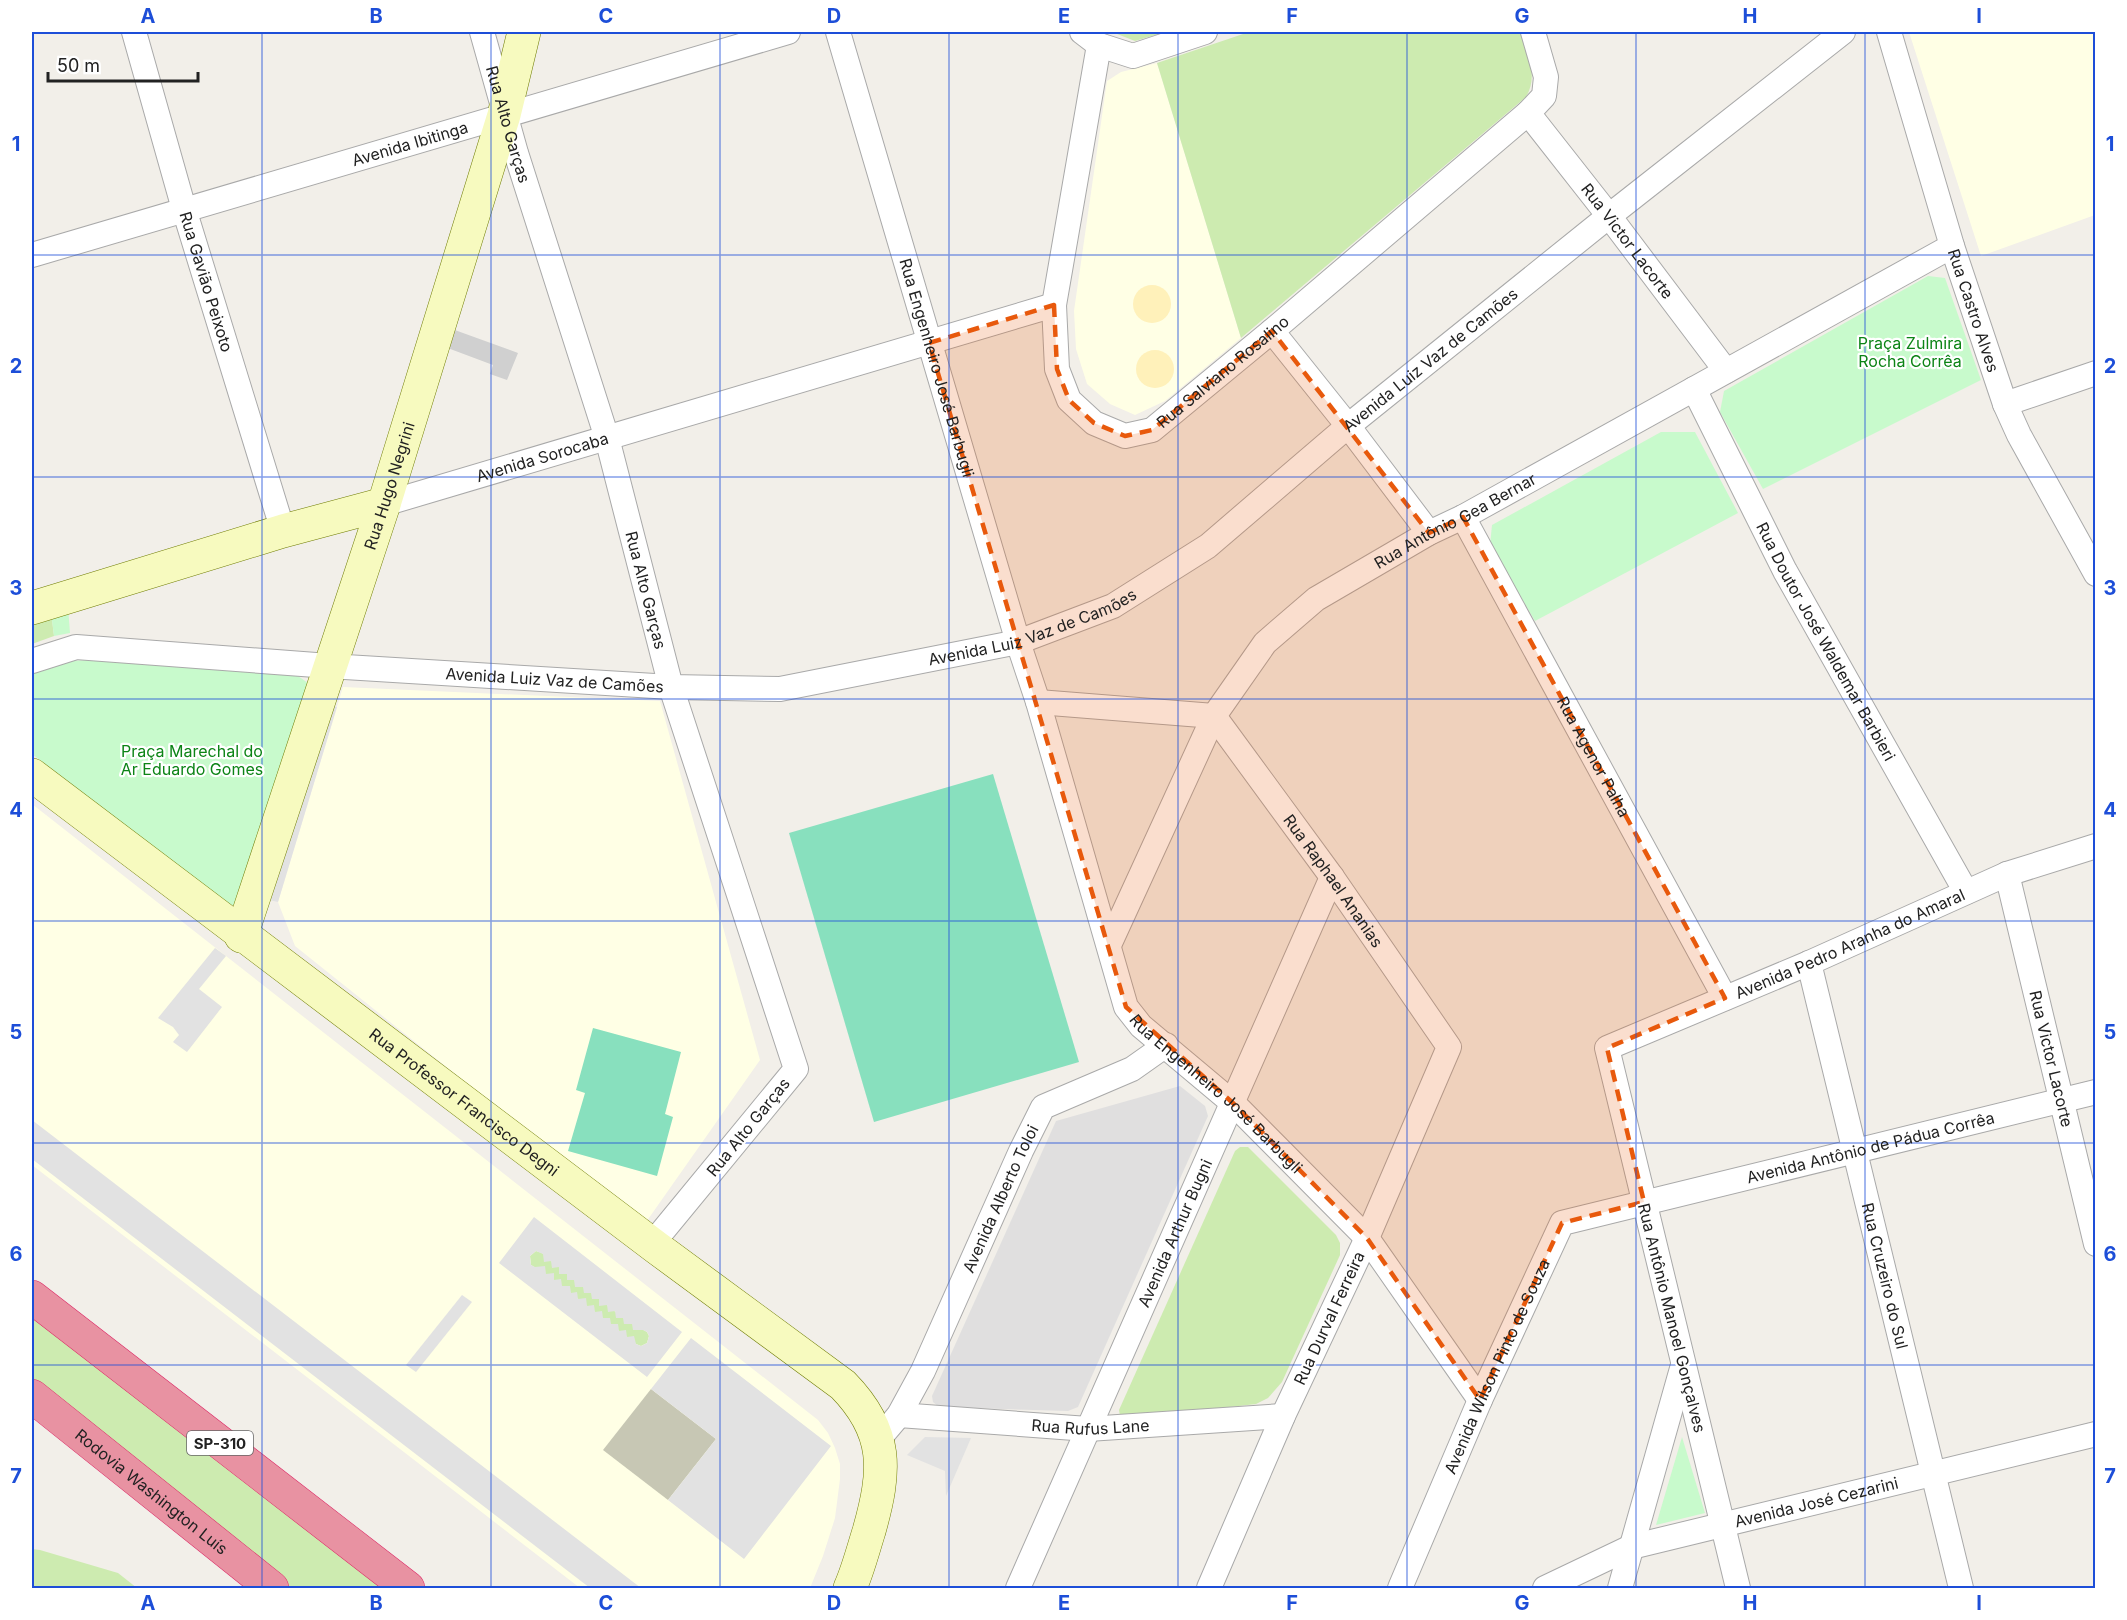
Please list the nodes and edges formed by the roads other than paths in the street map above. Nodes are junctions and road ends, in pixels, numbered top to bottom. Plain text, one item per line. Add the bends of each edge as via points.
1 (134, 32) edge
2 (482, 32) edge
3 (524, 32) edge
4 (788, 32) edge
5 (838, 32) edge
6 (1205, 32) edge
7 (1533, 32) edge
8 (1843, 32) edge
9 (1889, 32) edge
10 (1090, 38) edge
11 (1536, 105) junction
12 (504, 115) junction
13 (184, 209) junction
14 (1609, 216) junction
15 (1952, 246) junction
16 (32, 255) edge
17 (1054, 305) junction
18 (1272, 331) junction
19 (929, 343) junction
20 (1726, 371) junction
21 (2096, 373) edge
22 (1694, 389) junction
23 (2005, 404) junction
24 (1348, 426) junction
25 (607, 438) junction
26 (384, 504) junction
27 (342, 515) junction
28 (1463, 517) junction
29 (283, 531) junction
30 (1428, 532) junction
31 (370, 547) junction
32 (2090, 550) edge
33 (2096, 574) edge
34 (32, 608) edge
35 (1018, 642) junction
36 (32, 661) edge
37 (329, 666) junction
38 (671, 687) junction
39 (1038, 702) junction
40 (1214, 716) junction
41 (32, 775) edge
42 (2096, 846) edge
43 (2007, 874) junction
44 (1332, 877) junction
45 (1966, 892) junction
46 (241, 936) junction
47 (1109, 945) junction
48 (1809, 963) junction
49 (1725, 998) junction
50 (1166, 1045) junction
51 (1449, 1047) joint
52 (1607, 1048) joint
53 (2096, 1092) edge
54 (2062, 1100) junction
55 (1233, 1104) junction
56 (1853, 1151) junction
57 (1644, 1202) junction
58 (1367, 1238) junction
59 (652, 1244) junction
60 (2096, 1244) edge
61 (32, 1291) edge
62 (32, 1297) edge
63 (1683, 1363) junction
64 (137, 1379) junction
65 (32, 1396) edge
66 (1480, 1400) junction
67 (898, 1415) junction
68 (1283, 1416) junction
69 (1088, 1429) junction
70 (2096, 1434) edge
71 (877, 1441) junction
72 (1933, 1475) junction
73 (1722, 1524) junction
74 (1631, 1547) junction
75 (272, 1588) edge
76 (408, 1588) edge
77 (850, 1588) edge
78 (1018, 1588) edge
79 (1209, 1588) edge
80 (1400, 1588) edge
81 (1545, 1588) edge
82 (1620, 1588) edge
83 (1738, 1588) edge
84 (1961, 1588) edge

1 - 13 street, Rua Gavião Peixoto
2 - 12 street, Rua Alto Garças
3 - 12 main road, Rua Hugo Negrini
4 - 12 street, Avenida Ibitinga
5 - 19 street, Rua Engenheiro José Barbugli
6 - 10 street via 1133,56
7 - 11 street via 1546,77
8 - 14 street, Avenida Luiz Vaz de Camões
9 - 15 street, Rua Castro Alves
10 - 17 street, Rua Salviano Rosalino
11 - 14 street, Rua Victor Lacorte
11 - 18 street, Rua Salviano Rosalino
12 - 13 street, Avenida Ibitinga
12 - 25 street, Rua Alto Garças
12 - 26 main road, Rua Hugo Negrini
13 - 16 street, Avenida Ibitinga
13 - 29 street, Rua Gavião Peixoto
14 - 20 street, Rua Victor Lacorte
14 - 24 street, Avenida Luiz Vaz de Camões
15 - 20 street, Rua Antônio Gea Bernar
15 - 23 street, Rua Castro Alves
17 - 18 street, Rua Salviano Rosalino via 1057,369 1069,400 1094,423 1125,436 1152,430
17 - 19 street, Avenida Sorocaba
18 - 24 street
19 - 25 street, Avenida Sorocaba
19 - 35 street, Rua Engenheiro José Barbugli
20 - 22 street, Rua Antônio Gea Bernar
21 - 23 street
22 - 28 street, Rua Antônio Gea Bernar
22 - 45 street, Rua Doutor José Waldemar Barbieri via 1785,570
23 - 32 street, Rua Castro Alves via 2019,435
24 - 30 street
24 - 35 street, Avenida Luiz Vaz de Camões via 1208,546 1113,606
25 - 26 street, Avenida Sorocaba
25 - 38 street, Rua Alto Garças
26 - 27 main road, Avenida Sorocaba
26 - 31 main road, Rua Hugo Negrini
27 - 29 main road, Avenida Sorocaba
27 - 31 main road
28 - 30 street, Rua Antônio Gea Bernar
28 - 49 street, Rua Agenor Palha
29 - 34 main road, Avenida Sorocaba
30 - 40 street, Rua Antônio Gea Bernar via 1316,599 1265,643
31 - 37 main road, Rua Hugo Negrini
32 - 33 street, Rua Castro Alves
35 - 38 street, Avenida Luiz Vaz de Camões via 780,689
35 - 39 street, Rua Engenheiro José Barbugli
36 - 37 street, Avenida Luiz Vaz de Camões via 76,647
37 - 38 street, Avenida Luiz Vaz de Camões
37 - 46 main road, Rua Hugo Negrini
38 - 59 street, Rua Alto Garças via 796,1069
39 - 40 street
39 - 47 street, Rua Engenheiro José Barbugli
40 - 44 street, Rua Raphael Ananias
40 - 47 street, Rua Antônio Gea Bernar
41 - 46 main road, Rua Professor Francisco Degni
42 - 43 street, Avenida Pedro Aranha do Amaral
43 - 45 street, Avenida Pedro Aranha do Amaral
43 - 54 street, Rua Victor Lacorte
44 - 51 street, Rua Raphael Ananias
44 - 55 street, Avenida Arthur Bugni
45 - 48 street, Avenida Pedro Aranha do Amaral
46 - 59 main road, Rua Professor Francisco Degni
47 - 50 street, Rua Engenheiro José Barbugli via 1126,1007 1141,1026
48 - 49 street, Avenida Pedro Aranha do Amaral
48 - 56 street, Rua Cruzeiro do Sul
49 - 52 street, Avenida Pedro Aranha do Amaral
50 - 55 street, Rua Engenheiro José Barbugli
50 - 67 street, Avenida Alberto Toloi via 1132,1069 1043,1107 923,1371
51 - 58 street, Rua Durval Ferreira
52 - 57 street, Rua Antônio Manoel Gonçalves
53 - 54 street, Avenida Antônio de Pádua Corrêa
54 - 56 street, Avenida Antônio de Pádua Corrêa
54 - 60 street, Rua Victor Lacorte
55 - 58 street, Rua Engenheiro José Barbugli
55 - 69 street, Avenida Arthur Bugni
56 - 57 street, Avenida Antônio de Pádua Corrêa
56 - 72 street, Rua Cruzeiro do Sul
57 - 63 street, Rua Antônio Manoel Gonçalves
57 - 66 street, Avenida Wilson Pinto de Souza via 1562,1223
58 - 66 street, Rua Engenheiro José Barbugli
58 - 68 street, Rua Durval Ferreira
59 - 71 main road, Rua Professor Francisco Degni via 843,1385 860,1402
61 - 64 highway
62 - 64 highway, SP-310
63 - 73 street, Rua Antônio Manoel Gonçalves
63 - 74 street
64 - 76 highway, SP-310
65 - 75 highway, Rodovia Washington Luís
66 - 80 street, Avenida Wilson Pinto de Souza
67 - 69 street, Rua Rufus Lane
67 - 71 street, Avenida Alberto Toloi
68 - 69 street, Rua Rufus Lane
68 - 79 street, Rua Durval Ferreira
69 - 78 street, Avenida Arthur Bugni
70 - 72 street, Avenida José Cezarini
71 - 77 main road via 881,1474 877,1503
72 - 73 street, Avenida José Cezarini
72 - 84 street, Rua Cruzeiro do Sul
73 - 74 street, Avenida José Cezarini
73 - 83 street, Rua Antônio Manoel Gonçalves
74 - 81 street, Avenida José Cezarini
74 - 82 street

